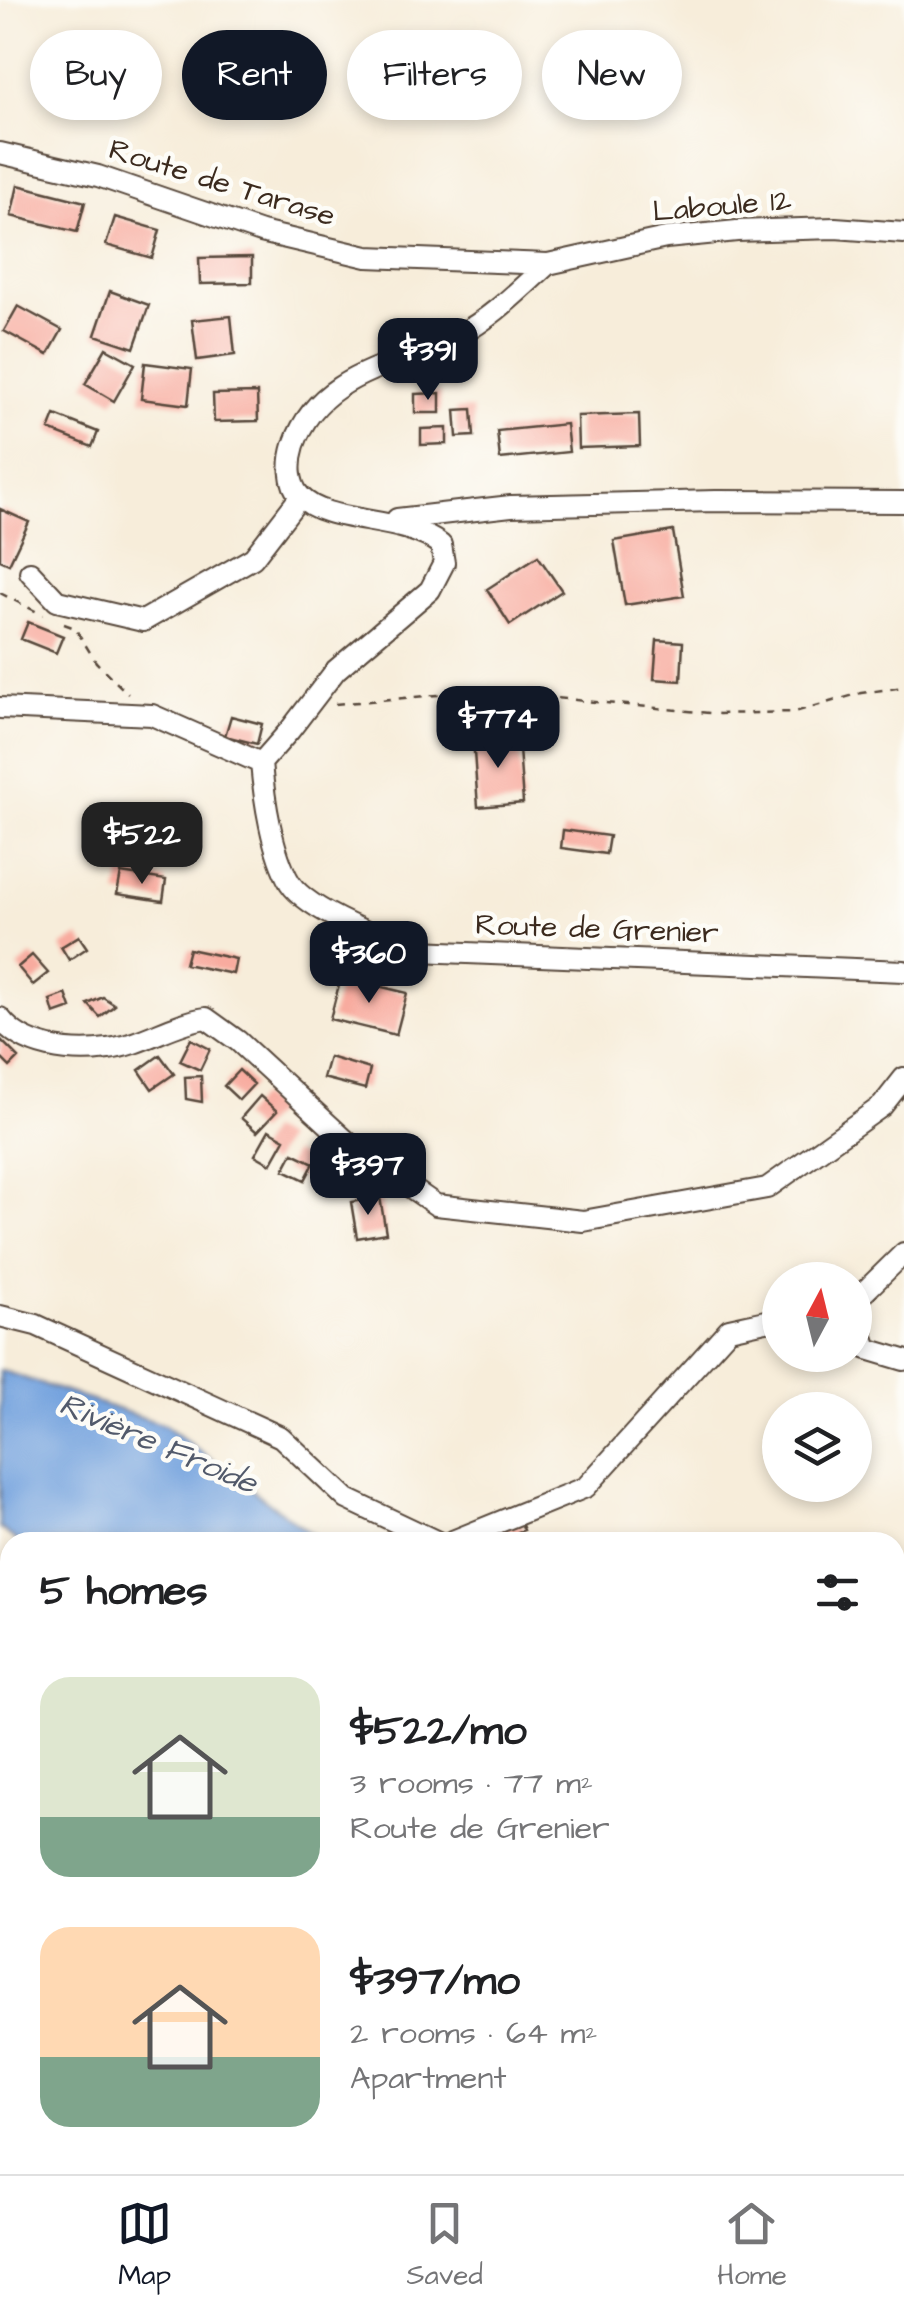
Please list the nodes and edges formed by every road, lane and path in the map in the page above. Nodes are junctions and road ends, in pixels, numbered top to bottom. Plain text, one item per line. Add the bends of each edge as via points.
1 (0, 153) edge
2 (904, 234) edge
3 (548, 264) junction
4 (300, 497) junction
5 (904, 502) edge
6 (380, 521) junction
7 (30, 572) dead end
8 (0, 593) edge
9 (45, 616) dead end
10 (60, 622) dead end
11 (904, 686) edge
12 (308, 702) junction
13 (0, 708) edge
14 (152, 715) junction
15 (261, 763) junction
16 (904, 971) edge
17 (0, 1018) edge
18 (904, 1078) edge
19 (904, 1253) edge
20 (872, 1284) edge
21 (0, 1316) edge
22 (762, 1322) edge
23 (872, 1350) edge
24 (904, 1360) edge
25 (417, 1532) edge
26 (474, 1532) edge

1 - 3 street, Route de Tarase via 367,257
2 - 3 street, Laboule 12 via 835,228 719,233 630,244
3 - 4 street via 460,335 344,381 299,429 290,456
4 - 6 street via 322,510
4 - 7 street via 253,558 143,621 57,600
5 - 6 street via 511,506
6 - 12 street via 430,536 442,544 444,563 430,590
8 - 9 path
10 - 14 path via 75,628 96,662
11 - 12 path via 795,712 738,714 482,691
12 - 15 street
13 - 14 street
14 - 15 street
15 - 16 street, Route de Grenier via 269,817 291,884 307,900 384,942 419,952
17 - 18 street via 27,1041 60,1049 109,1049 206,1018 355,1149 436,1206 584,1221 767,1188 882,1106
19 - 20 street
21 - 25 street via 36,1325 281,1437 347,1499
22 - 26 street via 729,1329 586,1486
23 - 24 street

